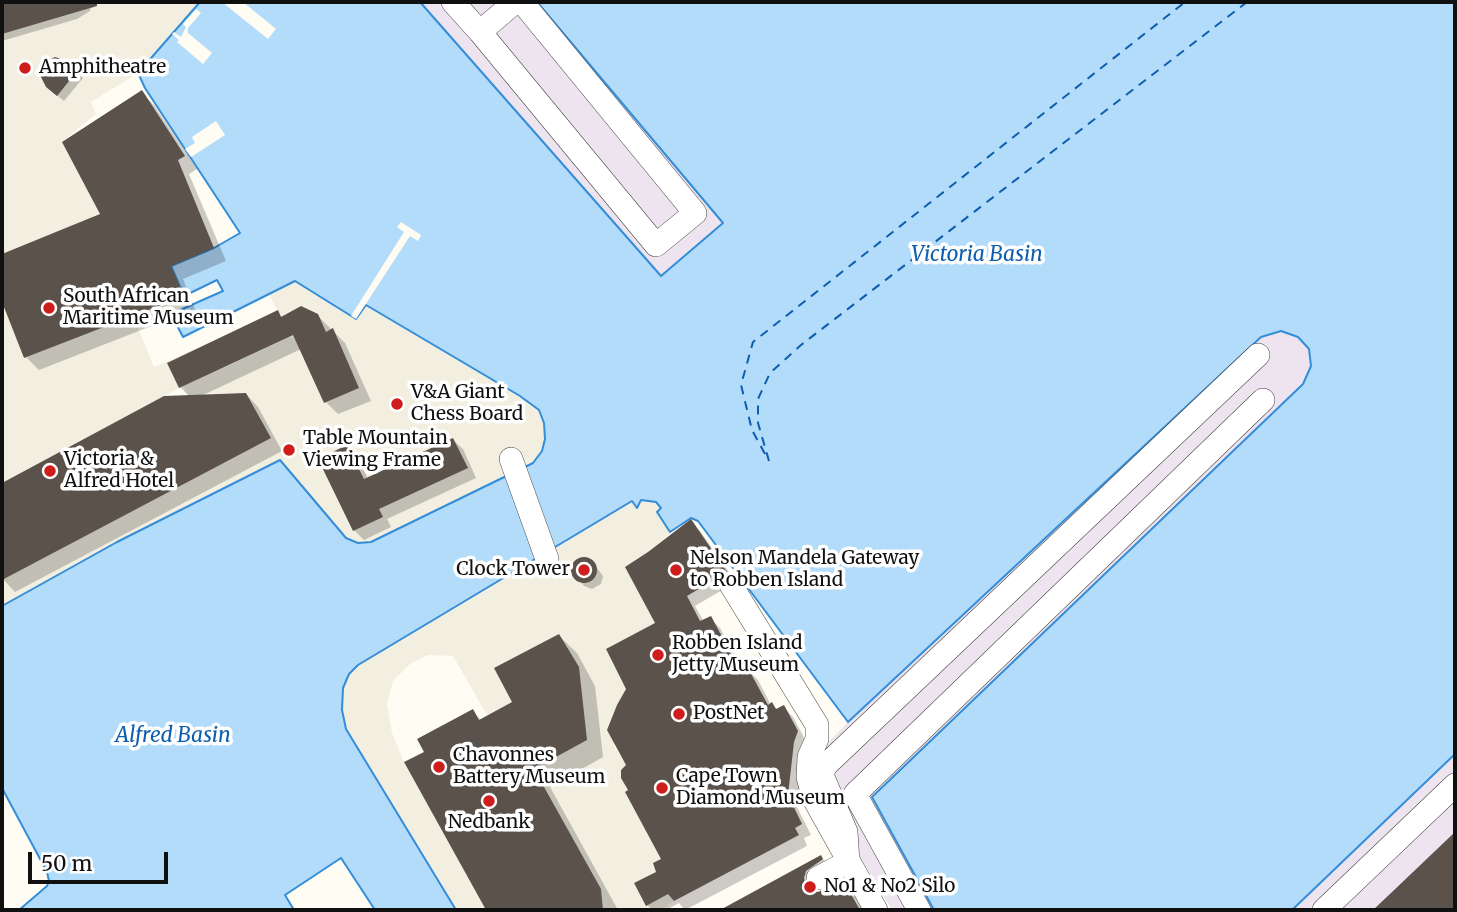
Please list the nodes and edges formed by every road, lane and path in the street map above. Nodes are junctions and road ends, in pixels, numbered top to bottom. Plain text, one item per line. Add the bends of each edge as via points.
1 (453, 2) edge
2 (515, 2) edge
3 (522, 2) edge
4 (480, 32) junction
5 (1258, 355) dead end
6 (1263, 400) dead end
7 (511, 459) dead end
8 (547, 559) dead end
9 (731, 585) dead end
10 (1455, 785) edge
11 (848, 862) junction
12 (818, 878) dead end
13 (876, 910) edge
14 (919, 910) edge
15 (1324, 910) edge

1 - 4 street
2 - 4 street
3 - 4 street via 695,213 656,245
5 - 11 street via 825,766 822,775 846,832
6 - 14 street via 855,793
7 - 8 street
9 - 11 street via 817,725 808,777 814,799
10 - 15 street
11 - 12 street
11 - 13 street

